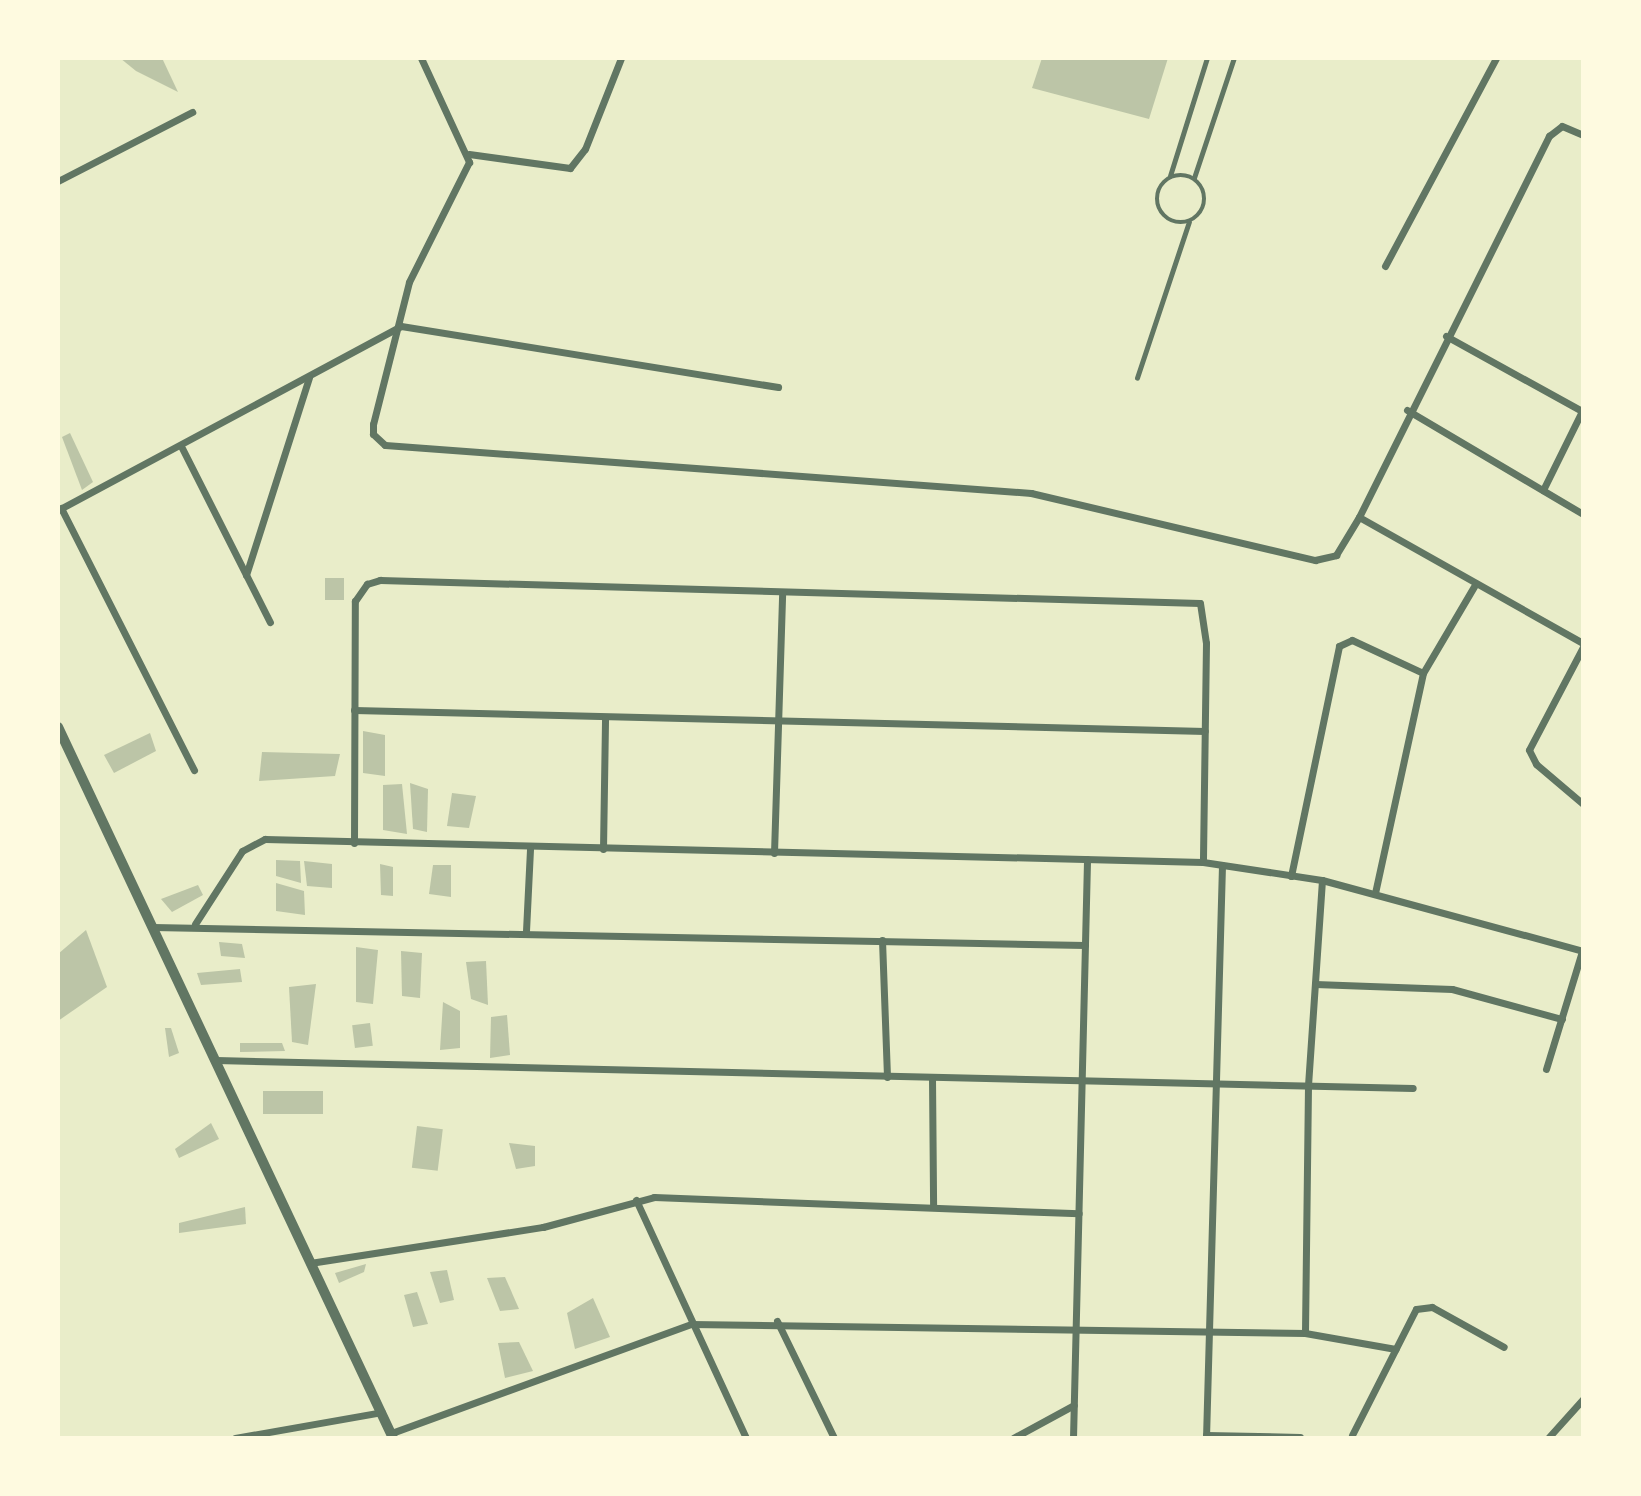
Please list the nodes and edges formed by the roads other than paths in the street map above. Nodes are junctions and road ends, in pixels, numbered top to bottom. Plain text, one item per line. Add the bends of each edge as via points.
1 (421, 58) edge
2 (621, 58) edge
3 (1207, 58) edge
4 (1234, 58) edge
5 (1496, 58) edge
6 (192, 112) dead end
7 (1583, 135) edge
8 (469, 153) junction
9 (1170, 177) junction
10 (1194, 178) junction
11 (58, 181) edge
12 (1189, 222) junction
13 (1385, 266) dead end
14 (401, 326) junction
15 (1446, 336) junction
16 (309, 377) junction
17 (1137, 378) dead end
18 (778, 387) dead end
19 (1407, 410) junction
20 (1583, 410) edge
21 (182, 448) junction
22 (1543, 490) junction
23 (60, 509) edge
24 (1583, 514) edge
25 (1359, 517) junction
26 (246, 575) junction
27 (1476, 583) junction
28 (782, 592) junction
29 (270, 622) dead end
30 (1583, 645) edge
31 (1423, 673) junction
32 (355, 710) junction
33 (605, 719) junction
34 (776, 723) junction
35 (58, 727) edge
36 (1205, 731) junction
37 (194, 770) dead end
38 (1583, 804) edge
39 (354, 844) junction
40 (530, 848) junction
41 (603, 849) junction
42 (774, 853) junction
43 (1087, 859) junction
44 (1203, 862) junction
45 (1222, 865) junction
46 (1292, 876) junction
47 (1322, 880) junction
48 (1375, 893) junction
49 (195, 924) junction
50 (153, 927) junction
51 (526, 931) junction
52 (882, 940) junction
53 (1085, 945) junction
54 (1583, 951) edge
55 (1315, 984) junction
56 (1562, 1019) junction
57 (216, 1060) junction
58 (1546, 1069) dead end
59 (887, 1077) junction
60 (932, 1078) junction
61 (1081, 1084) junction
62 (1217, 1084) junction
63 (1308, 1086) junction
64 (1413, 1088) dead end
65 (636, 1200) junction
66 (933, 1205) junction
67 (1079, 1213) junction
68 (310, 1263) junction
69 (776, 1321) junction
70 (691, 1324) junction
71 (1076, 1329) junction
72 (1211, 1331) junction
73 (1305, 1333) junction
74 (1504, 1347) dead end
75 (1396, 1349) junction
76 (1583, 1399) edge
77 (1074, 1405) junction
78 (382, 1412) junction
79 (1352, 1435) dead end
80 (392, 1436) edge
81 (1206, 1437) edge
82 (1300, 1437) edge
83 (235, 1438) edge
84 (746, 1438) edge
85 (834, 1438) edge
86 (1013, 1438) edge
87 (1073, 1438) edge
88 (1548, 1438) edge

1 - 8 street
2 - 8 street via 585,149 570,168
3 - 9 lane
4 - 10 lane
5 - 13 street
6 - 11 street
7 - 15 street via 1562,126 1549,136
8 - 14 street via 467,169 415,264
9 - 10 lane
9 - 12 lane via 1158,188 1157,205 1166,218
10 - 12 lane via 1204,190 1205,206
12 - 17 lane
14 - 16 street
14 - 18 street
14 - 25 street via 373,424 373,434 385,445 1031,494 1315,560 1336,555
15 - 19 street
15 - 20 street
16 - 21 street
16 - 26 street
19 - 22 street
19 - 25 street
20 - 22 street
21 - 23 street
21 - 26 street
22 - 24 street
23 - 37 street
25 - 27 street
26 - 29 street
27 - 30 street
27 - 31 street
28 - 32 street via 380,580 367,584 355,601
28 - 34 street
28 - 36 street via 1192,601 1205,617
30 - 38 street via 1529,750 1536,764
31 - 46 street via 1352,640 1341,642
31 - 48 street
32 - 33 street
32 - 39 street
33 - 34 street
33 - 41 street
34 - 36 street
34 - 42 street
35 - 50 street
36 - 44 street
39 - 40 street
39 - 49 street via 255,840
40 - 41 street
40 - 51 street
41 - 42 street
42 - 43 street
43 - 44 street
43 - 53 street
44 - 45 street
45 - 46 street
45 - 62 street
46 - 47 street
47 - 48 street
47 - 55 street
48 - 54 street
49 - 50 street
49 - 51 street
50 - 57 street
51 - 52 street
52 - 53 street
52 - 59 street
53 - 61 street
54 - 56 street
55 - 56 street via 1451,989
55 - 63 street
56 - 58 street
57 - 59 street
57 - 68 street
59 - 60 street
60 - 61 street
60 - 66 street
61 - 62 street
61 - 67 street
62 - 63 street
62 - 72 street
63 - 64 street
63 - 73 street
65 - 66 street via 704,1195
65 - 68 street via 543,1227
65 - 70 street
66 - 67 street
67 - 71 street
68 - 78 street
69 - 70 street
69 - 71 street
69 - 85 street
70 - 80 street
70 - 84 street
71 - 72 street
71 - 77 street
72 - 73 street
72 - 81 street
73 - 75 street
74 - 75 street via 1423,1306
75 - 79 street
76 - 88 street
77 - 86 street
77 - 87 street
78 - 80 street
78 - 83 street
81 - 82 street

